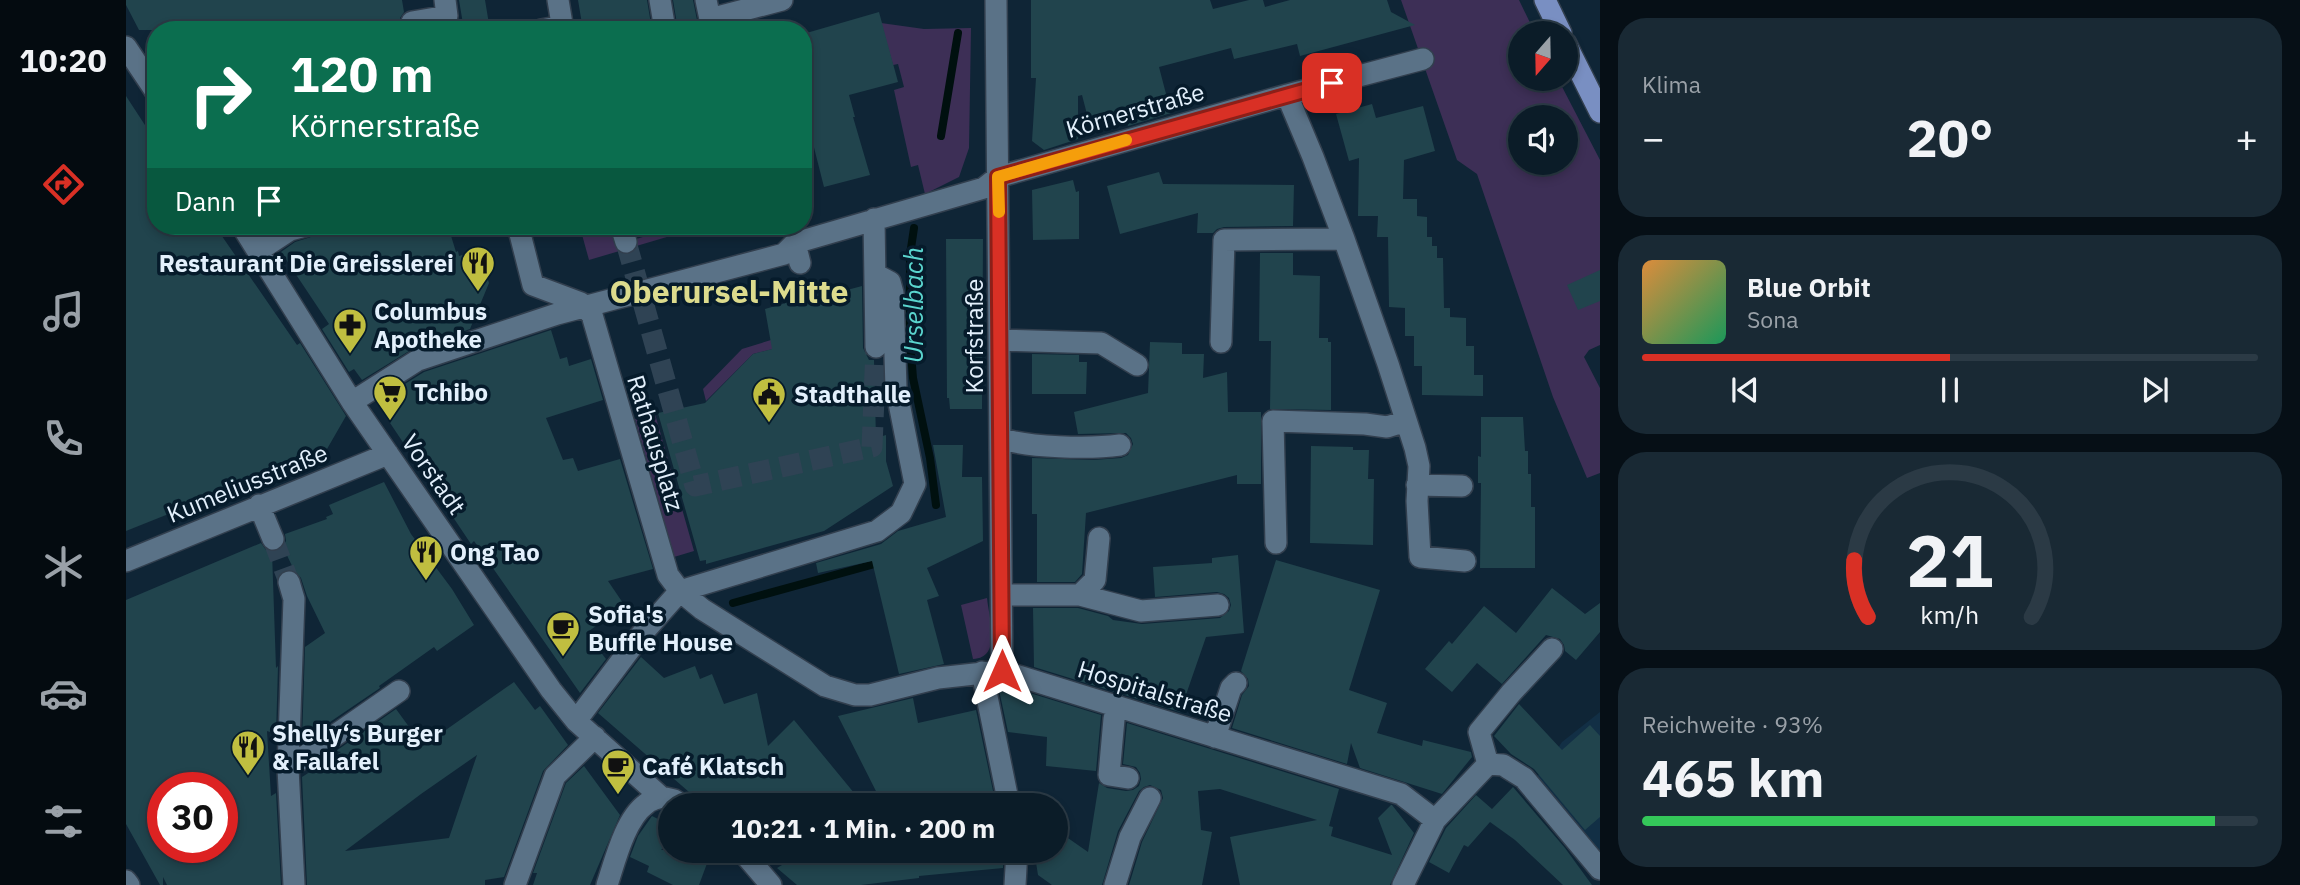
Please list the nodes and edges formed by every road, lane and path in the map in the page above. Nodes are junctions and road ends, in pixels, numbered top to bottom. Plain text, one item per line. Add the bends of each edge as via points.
1 (445, 0) edge
2 (558, 0) edge
3 (660, 0) edge
4 (706, 0) edge
5 (782, 0) edge
6 (996, 0) edge
7 (1545, 0) edge
8 (418, 21) edge
9 (562, 21) edge
10 (663, 21) edge
11 (1555, 21) edge
12 (126, 47) edge
13 (1423, 59) dead end
14 (1578, 68) edge
15 (147, 78) edge
16 (1287, 95) junction
17 (1600, 112) edge
18 (998, 177) junction
19 (874, 219) junction
20 (248, 235) edge
21 (282, 235) edge
22 (519, 235) edge
23 (1343, 239) junction
24 (258, 251) junction
25 (875, 274) junction
26 (587, 307) junction
27 (1000, 340) junction
28 (1221, 342) dead end
29 (876, 347) tunnel mouth
30 (1137, 365) dead end
31 (352, 402) junction
32 (1406, 421) junction
33 (1000, 439) junction
34 (1120, 445) dead end
35 (388, 454) junction
36 (1417, 485) junction
37 (1462, 486) dead end
38 (259, 505) junction
39 (273, 538) tunnel mouth
40 (1099, 538) dead end
41 (1276, 543) dead end
42 (126, 561) edge
43 (1465, 561) dead end
44 (289, 582) tunnel mouth
45 (680, 591) junction
46 (1002, 595) junction
47 (1080, 595) junction
48 (1218, 605) dead end
49 (1552, 649) dead end
50 (992, 672) junction
51 (1236, 683) dead end
52 (399, 691) dead end
53 (1117, 706) junction
54 (576, 721) junction
55 (595, 737) junction
56 (1215, 737) junction
57 (1488, 764) junction
58 (289, 768) junction
59 (1128, 778) dead end
60 (658, 793) edge
61 (1007, 793) edge
62 (658, 798) edge
63 (1150, 798) dead end
64 (1435, 820) junction
65 (752, 863) edge
66 (1016, 863) edge
67 (1600, 869) edge
68 (294, 885) edge
69 (515, 885) edge
70 (607, 885) edge
71 (771, 885) edge
72 (1015, 885) edge
73 (1115, 885) edge
74 (1403, 885) edge

1 - 8 street via 447,16
2 - 9 street
3 - 10 street
4 - 5 street via 710,19
6 - 18 street, Korfstraße
7 - 11 main road
12 - 15 street
13 - 16 street, Körnerstraße
14 - 17 main road
16 - 18 street, Körnerstraße
16 - 23 street
18 - 19 street via 984,188
18 - 27 street, Korfstraße
19 - 25 street
19 - 26 street via 797,253
20 - 24 street, Vorstadt
21 - 24 street
22 - 26 street via 533,285
23 - 28 street via 1224,240
23 - 32 street
24 - 31 street, Vorstadt
25 - 29 street
25 - 45 street via 890,282 893,293 896,388 915,484 901,513 877,531
26 - 31 street via 418,360
26 - 45 street, Rathausplatz via 668,575
27 - 30 street via 1101,343
27 - 33 street, Korfstraße
31 - 35 street, Vorstadt
32 - 36 street via 1419,466
32 - 41 street via 1387,427 1273,421
33 - 34 street via 1015,444
33 - 46 street, Korfstraße
35 - 38 street, Kumeliusstraße
35 - 54 street, Vorstadt
36 - 37 street
36 - 43 street via 1420,557
38 - 39 street
38 - 42 street, Kumeliusstraße
40 - 47 street via 1095,580
44 - 58 street via 294,599
45 - 50 street, Hospitalstraße via 825,686 855,695
45 - 54 street
46 - 47 street
46 - 50 street, Korfstraße
47 - 48 street via 1141,611
49 - 57 street via 1479,732
50 - 53 street, Hospitalstraße
50 - 61 street, Korfstraße
51 - 56 street
52 - 58 street
53 - 56 street, Hospitalstraße
53 - 59 street via 1109,775
54 - 55 street, Vorstadt
55 - 60 street, Vorstadt
55 - 69 street via 555,776
56 - 64 street, Hospitalstraße via 1401,794
57 - 64 street
57 - 67 street via 1503,765 1524,778
58 - 68 street
62 - 70 street via 635,815
63 - 73 street via 1130,837
64 - 74 street
65 - 71 street
66 - 72 street

